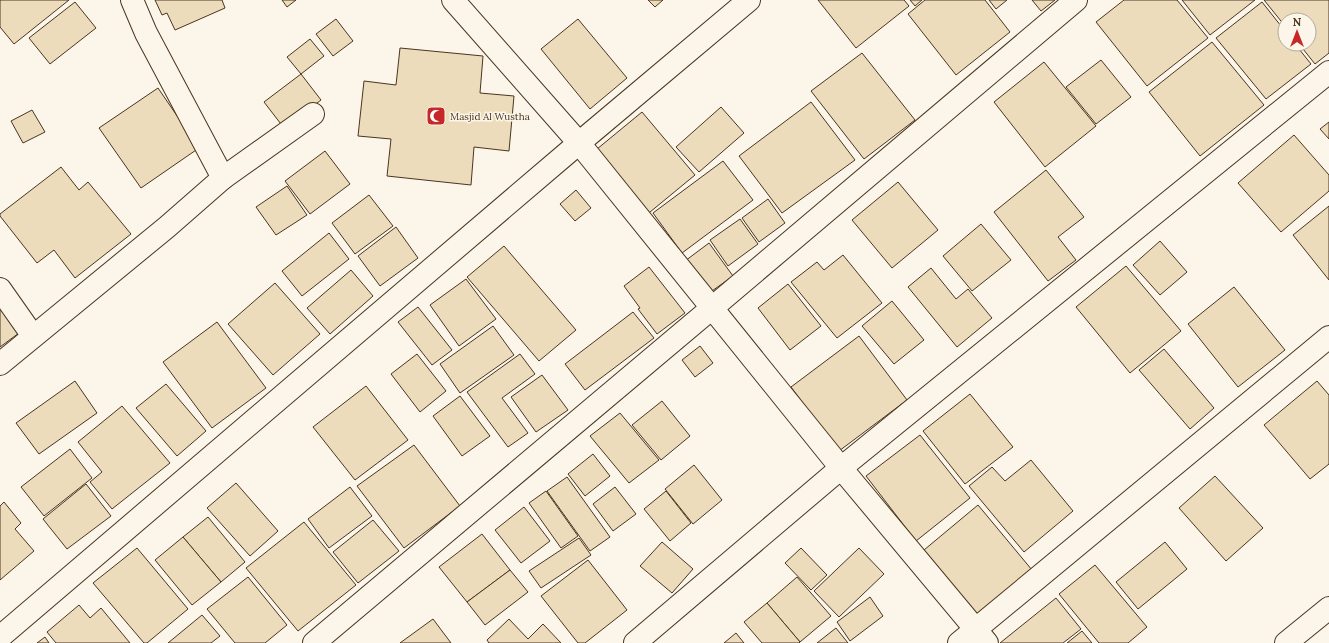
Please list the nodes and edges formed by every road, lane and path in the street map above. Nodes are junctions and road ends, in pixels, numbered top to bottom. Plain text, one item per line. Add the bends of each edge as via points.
1 (132, 0) edge
2 (453, 0) edge
3 (749, 0) edge
4 (1076, 0) edge
5 (1329, 72) edge
6 (313, 114) dead end
7 (579, 143) junction
8 (223, 178) junction
9 (0, 289) edge
10 (712, 308) junction
11 (33, 336) junction
12 (1329, 337) edge
13 (0, 364) edge
14 (841, 468) junction
15 (1329, 608) edge
16 (0, 637) edge
17 (974, 638) edge
18 (314, 643) edge
19 (635, 643) edge
20 (1286, 643) edge

1 - 8 street via 146,33
2 - 7 street
3 - 7 street
4 - 10 street
5 - 14 street
6 - 8 street
7 - 10 street
7 - 16 street
8 - 11 street
9 - 11 street
10 - 14 street
10 - 18 street
11 - 13 street
12 - 17 street
14 - 17 street
14 - 19 street
15 - 20 street

